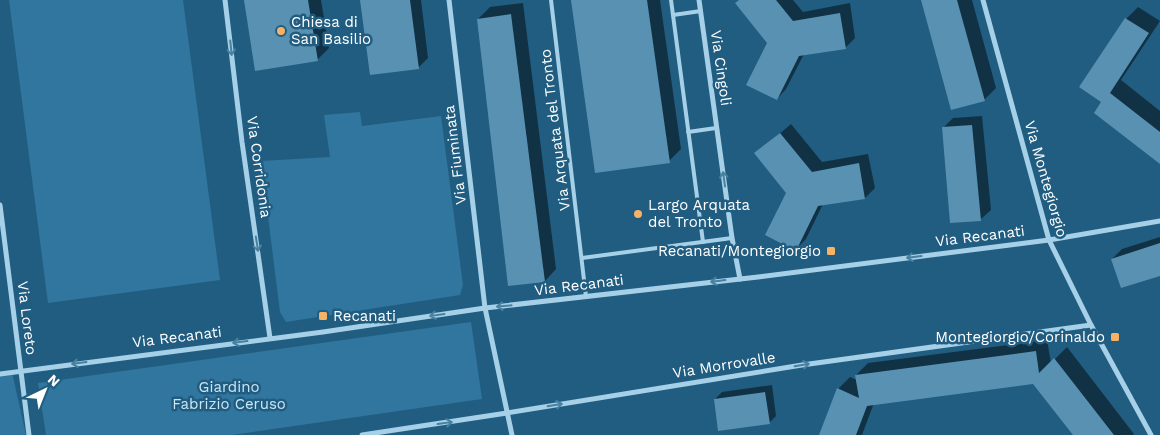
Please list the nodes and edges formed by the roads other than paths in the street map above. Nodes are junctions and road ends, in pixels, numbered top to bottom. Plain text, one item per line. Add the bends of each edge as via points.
1 (226, 0) edge
2 (449, 0) edge
3 (551, 0) edge
4 (671, 0) edge
5 (699, 0) edge
6 (983, 0) edge
7 (701, 11) junction
8 (673, 15) junction
9 (716, 128) junction
10 (688, 132) junction
11 (0, 205) edge
12 (1160, 221) edge
13 (732, 238) junction
14 (1049, 240) junction
15 (703, 242) junction
16 (582, 258) junction
17 (740, 279) junction
18 (586, 297) junction
19 (485, 308) junction
20 (1091, 325) junction
21 (270, 338) junction
22 (21, 371) junction
23 (0, 374) edge
24 (507, 413) junction
25 (30, 435) edge
26 (362, 435) edge
27 (512, 435) edge
28 (1151, 435) edge

1 -> 21 street, Via Corridonia
2 - 19 street, Via Fiuminata
3 - 16 lane, Via Arquata del Tronto
4 - 8 lane
5 - 7 street, Via Cingoli
6 - 14 street, Via Montegiorgio
7 - 8 lane, Via Cingoli
7 - 9 street, Via Cingoli
8 - 10 lane
9 - 10 lane, Via Cingoli
13 -> 9 street, Via Cingoli
10 - 15 lane
11 - 22 street, Via Loreto
12 - 14 street, Via Recanati
13 - 15 lane
13 - 17 street, Via Cingoli
14 -> 17 street, Via Recanati
14 - 20 street, Via Montegiorgio
15 - 16 lane
16 - 18 lane
17 -> 18 street, Via Recanati
18 -> 19 street, Via Recanati
19 -> 21 street, Via Recanati
19 - 24 street, Via Fiuminata
24 -> 20 street, Via Morrovalle via 802,365
20 - 28 street, Via Montegiorgio
21 -> 22 street, Via Recanati
22 - 23 street, Via Recanati
22 - 25 street, Via Loreto
26 -> 24 street, Via Morrovalle
24 - 27 street, Via Fiuminata

